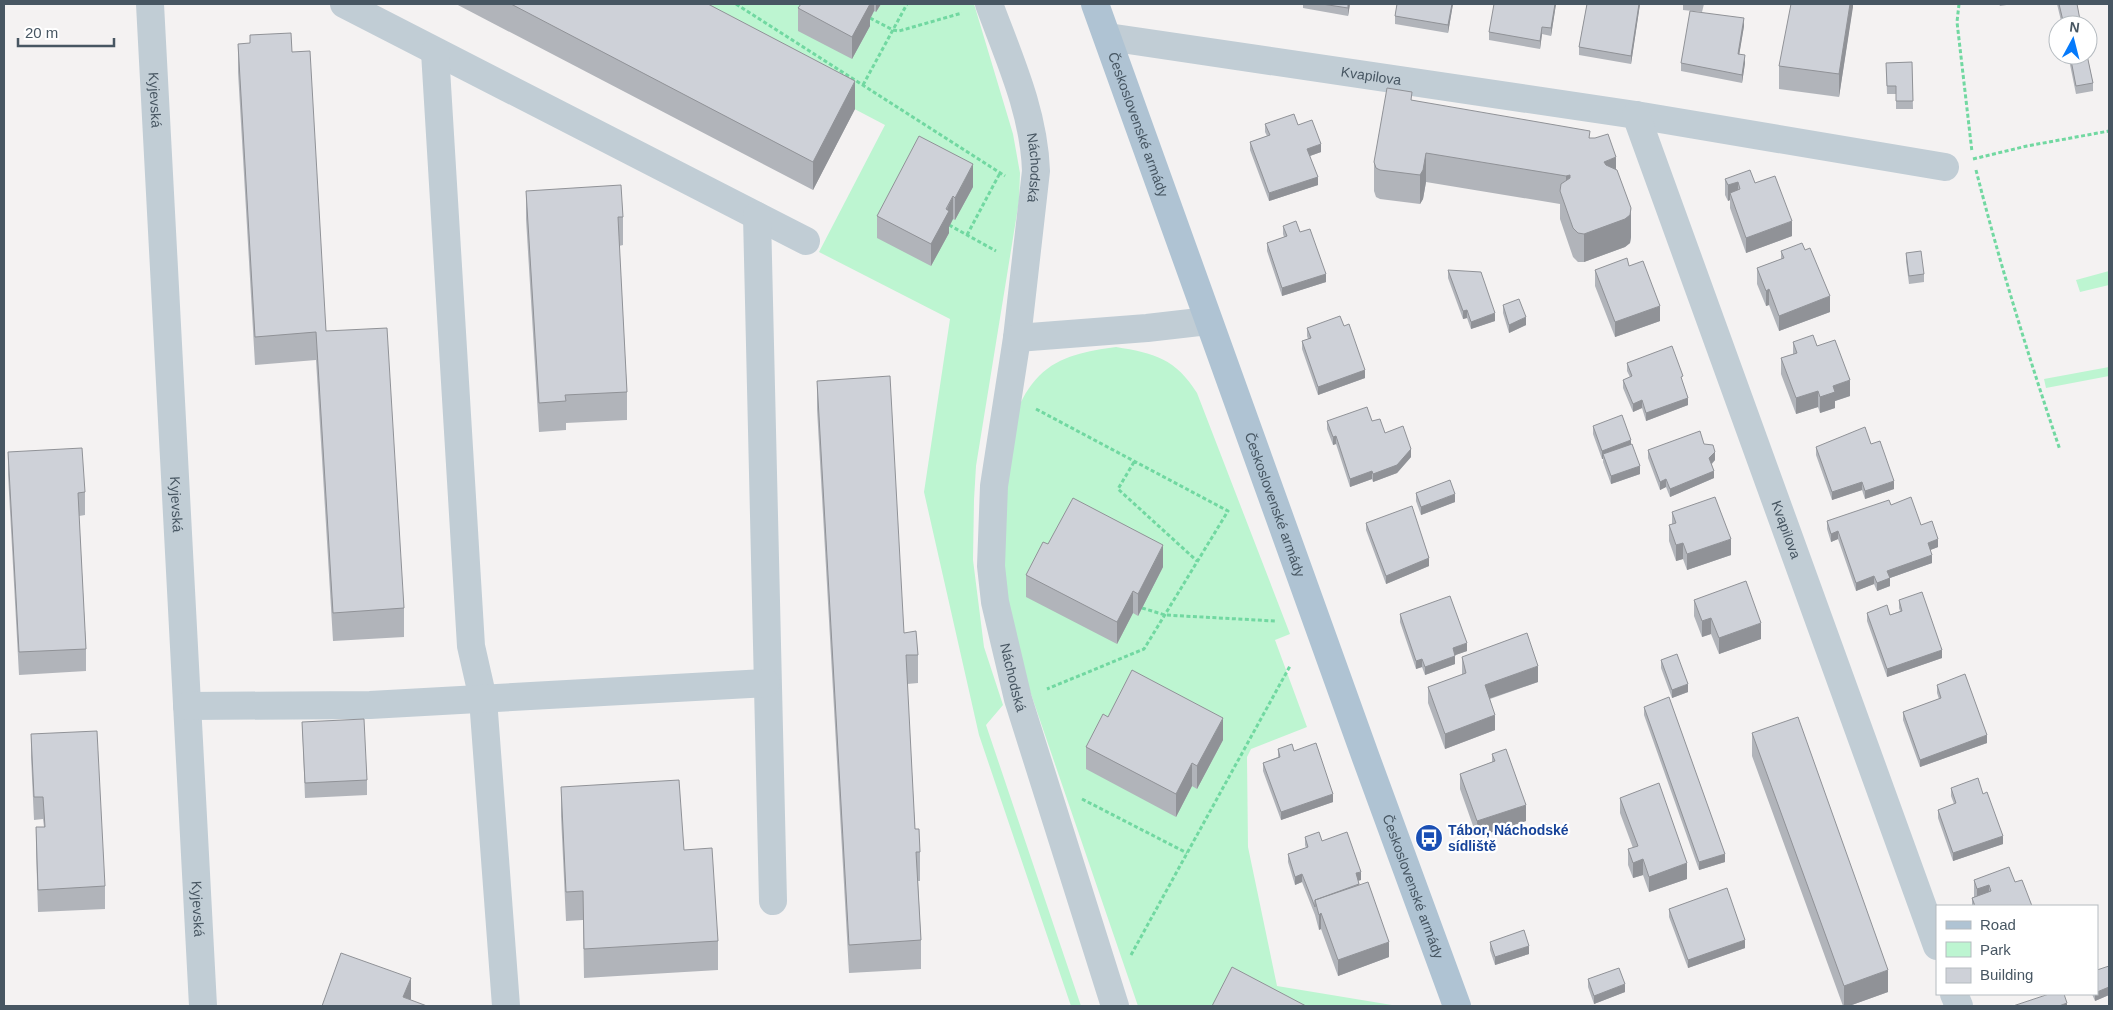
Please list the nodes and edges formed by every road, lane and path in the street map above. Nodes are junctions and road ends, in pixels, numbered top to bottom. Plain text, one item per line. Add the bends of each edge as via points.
1 (150, 4) edge
2 (344, 4) edge
3 (736, 4) edge
4 (907, 4) edge
5 (1095, 4) edge
6 (1959, 4) edge
7 (980, 7) edge
8 (870, 18) edge
9 (893, 30) junction
10 (1108, 38) junction
11 (435, 52) junction
12 (863, 85) junction
13 (1636, 115) junction
14 (2109, 131) edge
15 (1973, 159) junction
16 (1945, 167) dead end
17 (1000, 172) junction
18 (1007, 178) dead end
19 (757, 216) junction
20 (949, 225) edge
21 (968, 235) junction
22 (806, 241) dead end
23 (998, 252) dead end
24 (1208, 320) junction
25 (1017, 338) junction
26 (1033, 408) dead end
27 (2060, 450) dead end
28 (1134, 462) junction
29 (1197, 561) junction
30 (1142, 608) edge
31 (1164, 615) junction
32 (1275, 621) dead end
33 (1290, 666) dead end
34 (766, 683) junction
35 (1046, 690) dead end
36 (483, 699) junction
37 (187, 706) junction
38 (1081, 799) dead end
39 (1187, 853) junction
40 (773, 900) dead end
41 (1936, 943) edge
42 (1129, 960) dead end
43 (203, 1006) edge
44 (506, 1006) edge
45 (1115, 1006) edge
46 (1457, 1006) edge

1 - 37 street, Kyjevská
2 - 11 street
3 - 12 path
4 - 9 path
5 - 10 main road, Československé armády
6 - 15 path via 1957,22
7 - 9 path via 899,31
7 - 25 street, Náchodská via 1030,121 1035,146 1034,195
8 - 9 path
9 - 12 path
10 - 13 street, Kvapilova
10 - 24 main road, Československé armády
11 - 19 street
11 - 36 street via 471,646
12 - 17 path
13 - 16 street, Kvapilova
13 - 41 street, Kvapilova
14 - 15 path
15 - 27 path via 2027,353
17 - 18 path
17 - 21 path
19 - 22 street
19 - 34 street
20 - 21 path
21 - 23 path
24 - 25 street
24 - 46 main road, Československé armády
25 - 45 street, Náchodská via 994,486 991,566 995,602 1018,699
26 - 28 path
28 - 29 path via 1118,489
28 - 29 path via 1228,511
29 - 31 path
30 - 31 path
31 - 32 path
31 - 35 path via 1144,649
33 - 39 path
34 - 36 street
34 - 40 street
36 - 37 street via 370,705
36 - 44 street
37 - 43 street, Kyjevská
38 - 39 path
39 - 42 path

